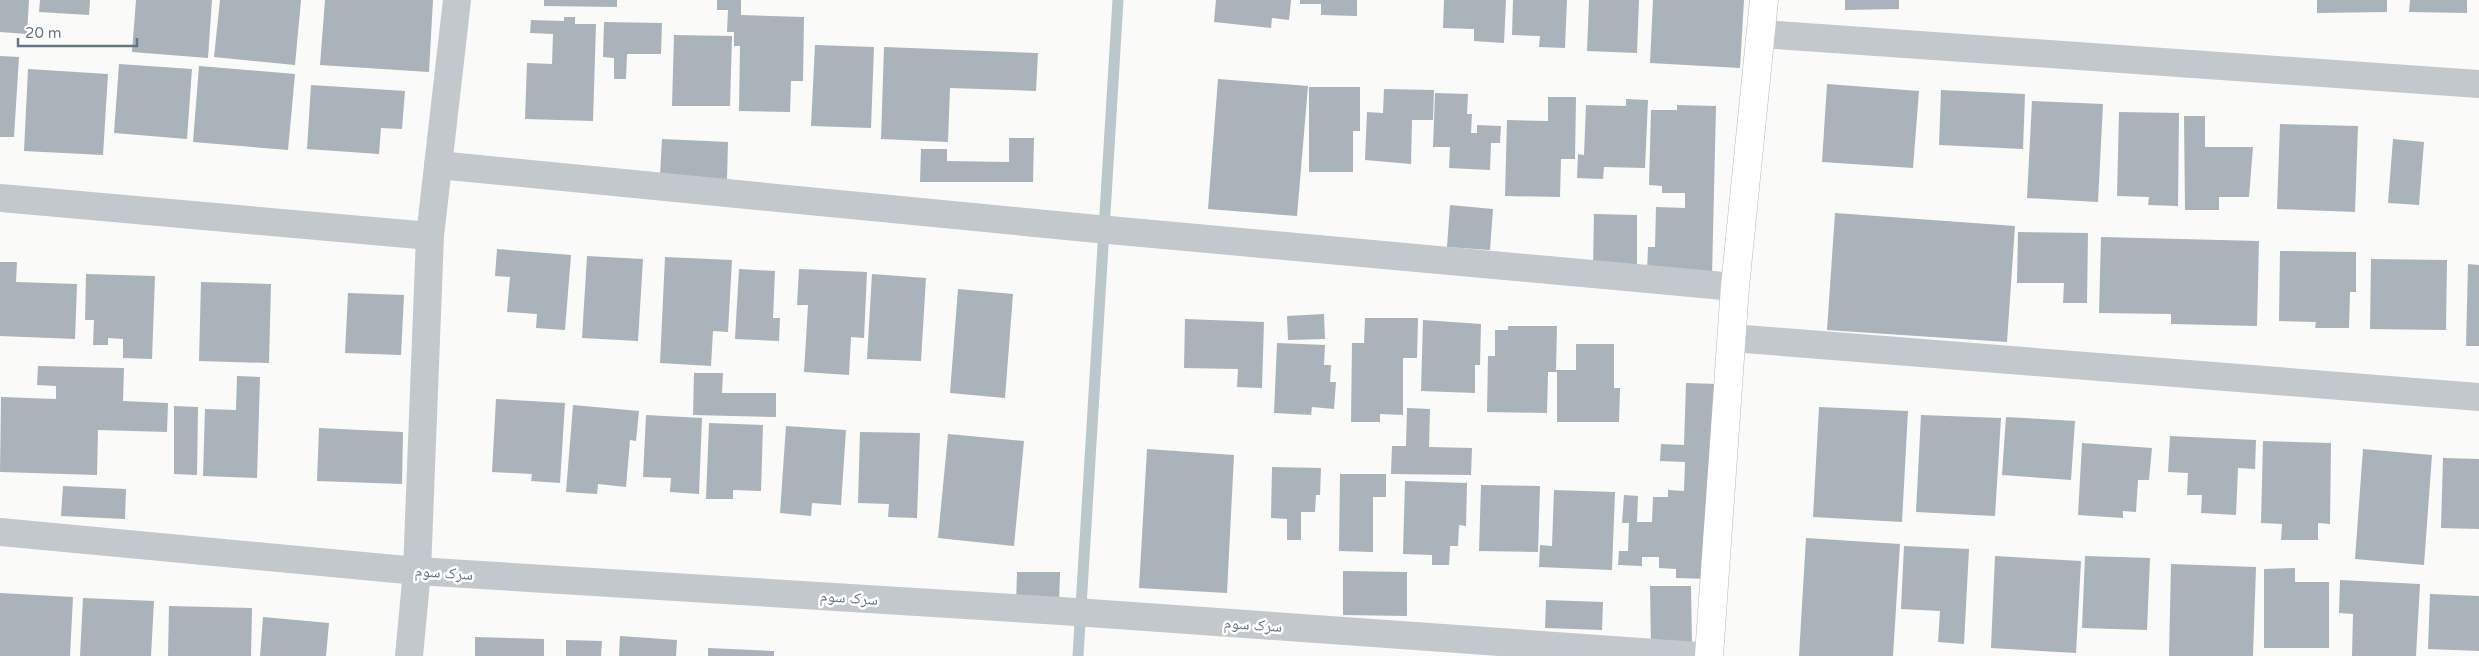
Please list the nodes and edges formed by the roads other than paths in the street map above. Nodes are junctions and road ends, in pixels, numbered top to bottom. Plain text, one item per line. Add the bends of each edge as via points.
1 (457, 0) edge
2 (1764, 0) edge
3 (1762, 34) junction
4 (2479, 84) edge
5 (438, 165) junction
6 (0, 198) edge
7 (430, 236) junction
8 (1735, 288) junction
9 (1732, 338) junction
10 (2479, 397) edge
11 (0, 532) edge
12 (417, 570) junction
13 (408, 656) edge
14 (1698, 656) edge
15 (1708, 656) edge

1 - 5 street
2 - 3 main road
3 - 4 street
3 - 8 main road
5 - 7 street
5 - 8 street
6 - 7 street
7 - 12 street
8 - 9 main road
9 - 10 street
9 - 15 main road
11 - 12 street, سرک سوم
12 - 13 street
12 - 14 street, سرک سوم

